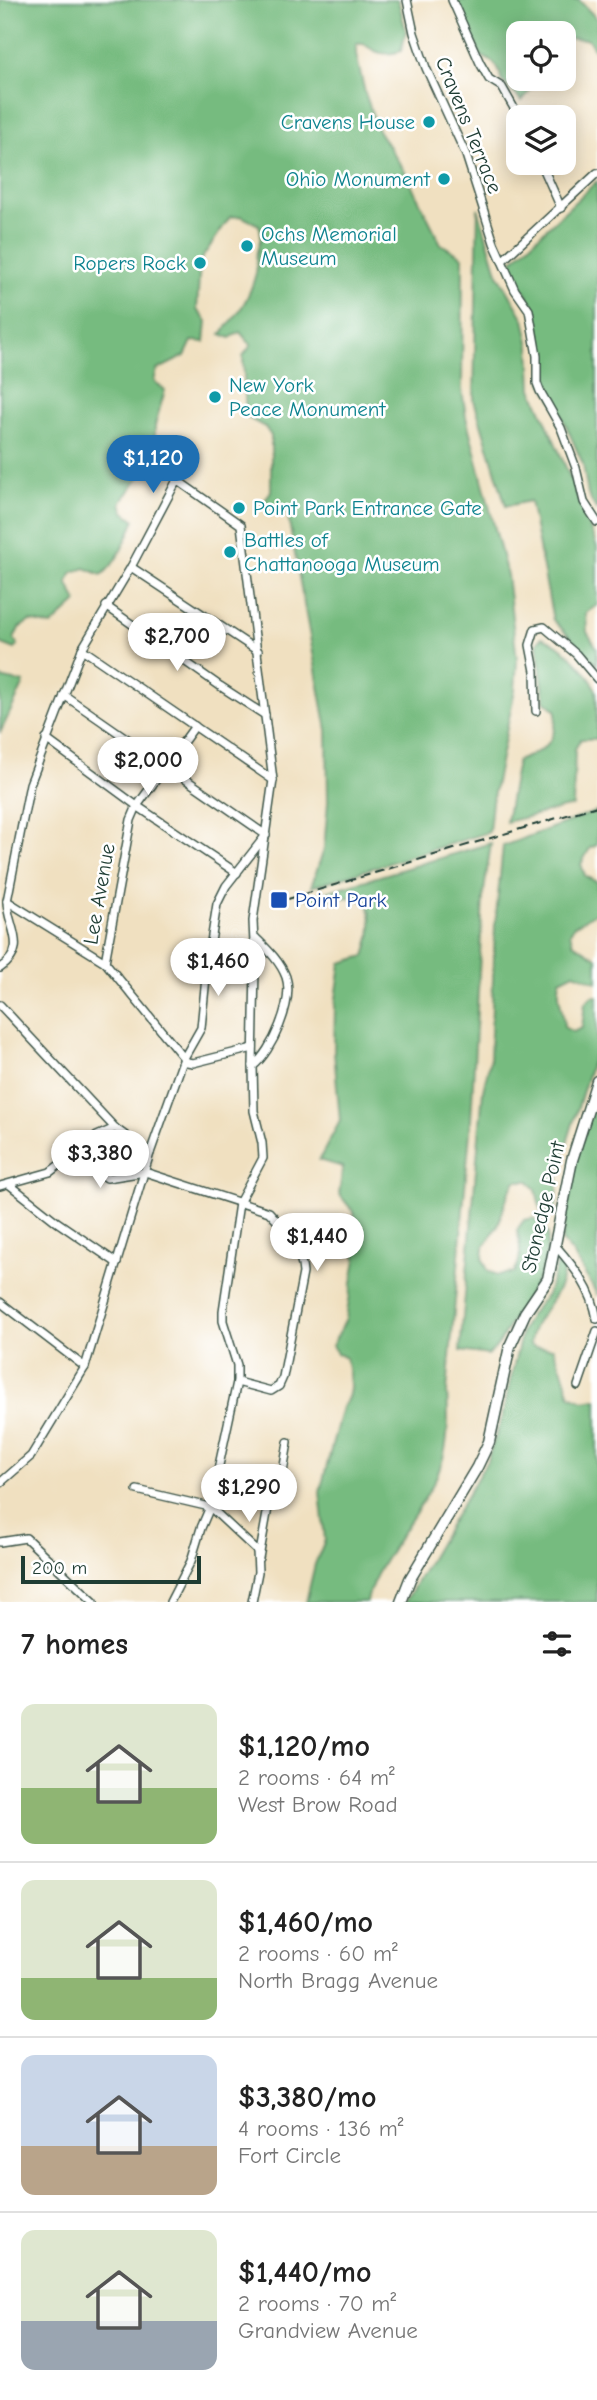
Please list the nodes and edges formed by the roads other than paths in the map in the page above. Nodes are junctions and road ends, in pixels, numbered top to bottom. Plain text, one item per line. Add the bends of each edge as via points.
1 (407, 0) edge
2 (452, 0) edge
3 (512, 105) edge
4 (597, 173) edge
5 (546, 175) edge
6 (561, 208) junction
7 (502, 261) junction
8 (597, 522) edge
9 (131, 567) junction
10 (106, 606) junction
11 (82, 649) junction
12 (258, 651) junction
13 (597, 679) edge
14 (64, 695) junction
15 (536, 712) dead end
16 (265, 715) junction
17 (195, 726) junction
18 (46, 739) junction
19 (166, 765) junction
20 (273, 780) junction
21 (137, 806) junction
22 (266, 835) junction
23 (237, 873) junction
24 (7, 901) junction
25 (255, 937) junction
26 (105, 962) junction
27 (0, 968) edge
28 (0, 1004) edge
29 (253, 1048) junction
30 (184, 1058) junction
31 (253, 1066) junction
32 (597, 1081) edge
33 (115, 1128) junction
34 (77, 1152) junction
35 (150, 1153) junction
36 (145, 1172) junction
37 (10, 1185) junction
38 (0, 1186) edge
39 (239, 1203) junction
40 (555, 1245) junction
41 (117, 1263) junction
42 (0, 1303) edge
43 (597, 1319) edge
44 (597, 1331) edge
45 (85, 1367) junction
46 (237, 1382) junction
47 (578, 1386) dead end
48 (288, 1442) dead end
49 (0, 1483) edge
50 (137, 1490) dead end
51 (210, 1507) junction
52 (0, 1542) edge
53 (259, 1558) junction
54 (94, 1602) edge
55 (170, 1602) edge
56 (252, 1602) edge
57 (401, 1602) edge

1 - 7 street, Cravens Terrace via 426,68 466,155
2 - 3 street via 489,79 502,87
4 - 6 street
5 - 6 street
6 - 7 street
7 - 8 street, Cravens Terrace via 529,310 537,383 561,428 584,502
9 - 10 street
9 - 12 street
9 - 12 street via 177,480 241,525
10 - 11 street
10 - 16 street
11 - 14 street
11 - 17 street
12 - 16 street
13 - 15 street via 563,641 544,627 535,629 530,645
14 - 18 street
14 - 19 street
16 - 20 street
17 - 19 street, Lee Avenue
17 - 20 street
18 - 21 street
18 - 24 street via 28,791
19 - 21 street, Lee Avenue
19 - 22 street
20 - 22 street
21 - 23 street
21 - 26 street, Lee Avenue
22 - 23 street
22 - 25 street via 253,921
23 - 30 street via 217,904 201,1028
24 - 26 street
24 - 27 street via 16,947
25 - 29 street
25 - 31 street via 281,967 287,995 271,1045
26 - 30 street
28 - 33 street
29 - 30 street via 192,1063
29 - 31 street
30 - 35 street
31 - 39 street via 254,1111 263,1158
32 - 40 main road, Stonedge Point via 572,1160
33 - 34 street
33 - 35 street
34 - 36 street via 87,1166 107,1178
34 - 37 street via 50,1172
35 - 36 street
36 - 39 street
36 - 41 street
37 - 38 street
37 - 41 street
39 - 46 street via 223,1317 237,1365
39 - 46 street via 270,1212 302,1257 303,1273 279,1386 271,1391
40 - 43 street via 590,1290
40 - 57 main road, Stonedge Point via 545,1286 525,1313 510,1346 489,1443
41 - 45 street
42 - 45 street
44 - 47 street
45 - 49 street via 31,1456
46 - 51 street
48 - 53 street via 282,1472 271,1491
50 - 51 street
51 - 53 street via 250,1542
51 - 55 street
52 - 54 street via 26,1538
53 - 56 street

